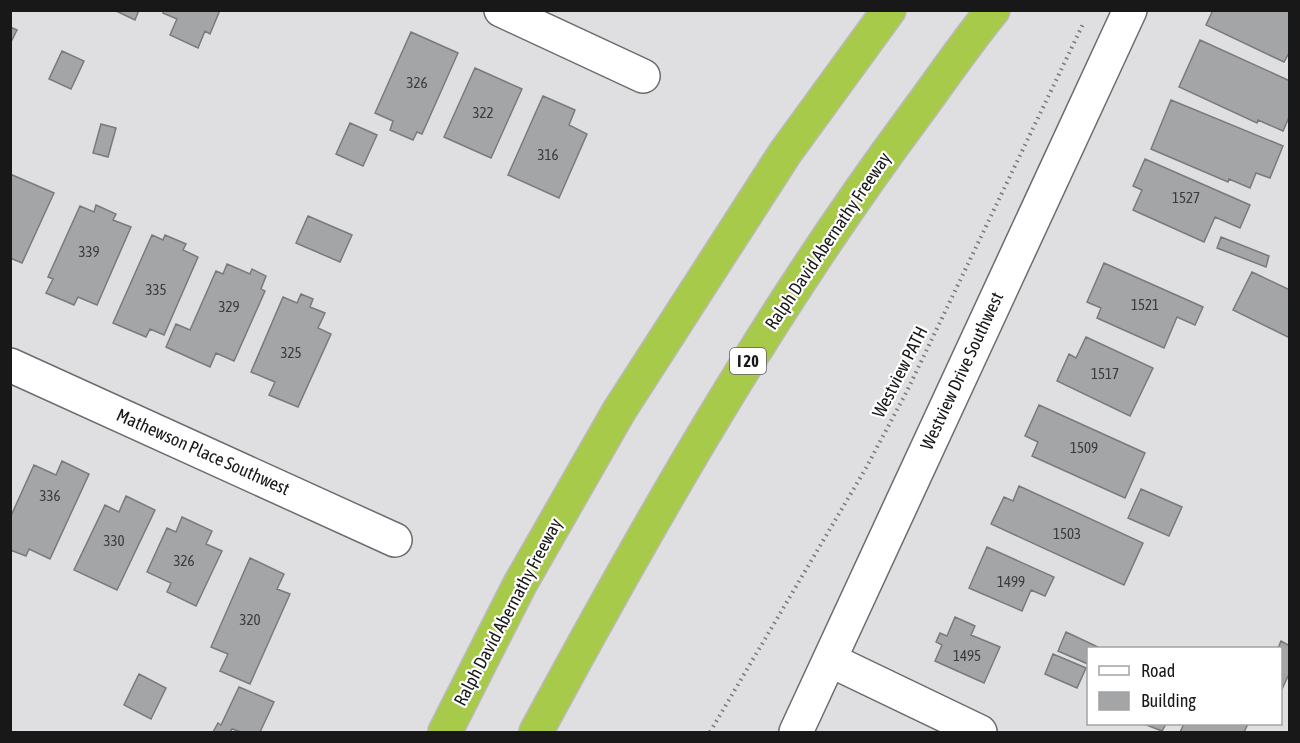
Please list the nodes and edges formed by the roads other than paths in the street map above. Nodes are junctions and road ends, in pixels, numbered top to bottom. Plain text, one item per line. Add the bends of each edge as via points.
1 (501, 10) edge
2 (889, 10) edge
3 (993, 10) edge
4 (1130, 10) edge
5 (643, 76) dead end
6 (10, 365) edge
7 (394, 540) dead end
8 (830, 660) junction
9 (445, 732) edge
10 (537, 732) edge
11 (796, 732) edge
12 (980, 732) edge

1 - 5 street
2 - 9 highway, Ralph David Abernathy Freeway via 785,153 619,411 520,584
3 - 10 highway, Ralph David Abernathy Freeway / I 20 via 805,270 617,582
4 - 8 street, Westview Drive Southwest
6 - 7 street, Mathewson Place Southwest
8 - 11 street, Westview Drive Southwest
8 - 12 street

